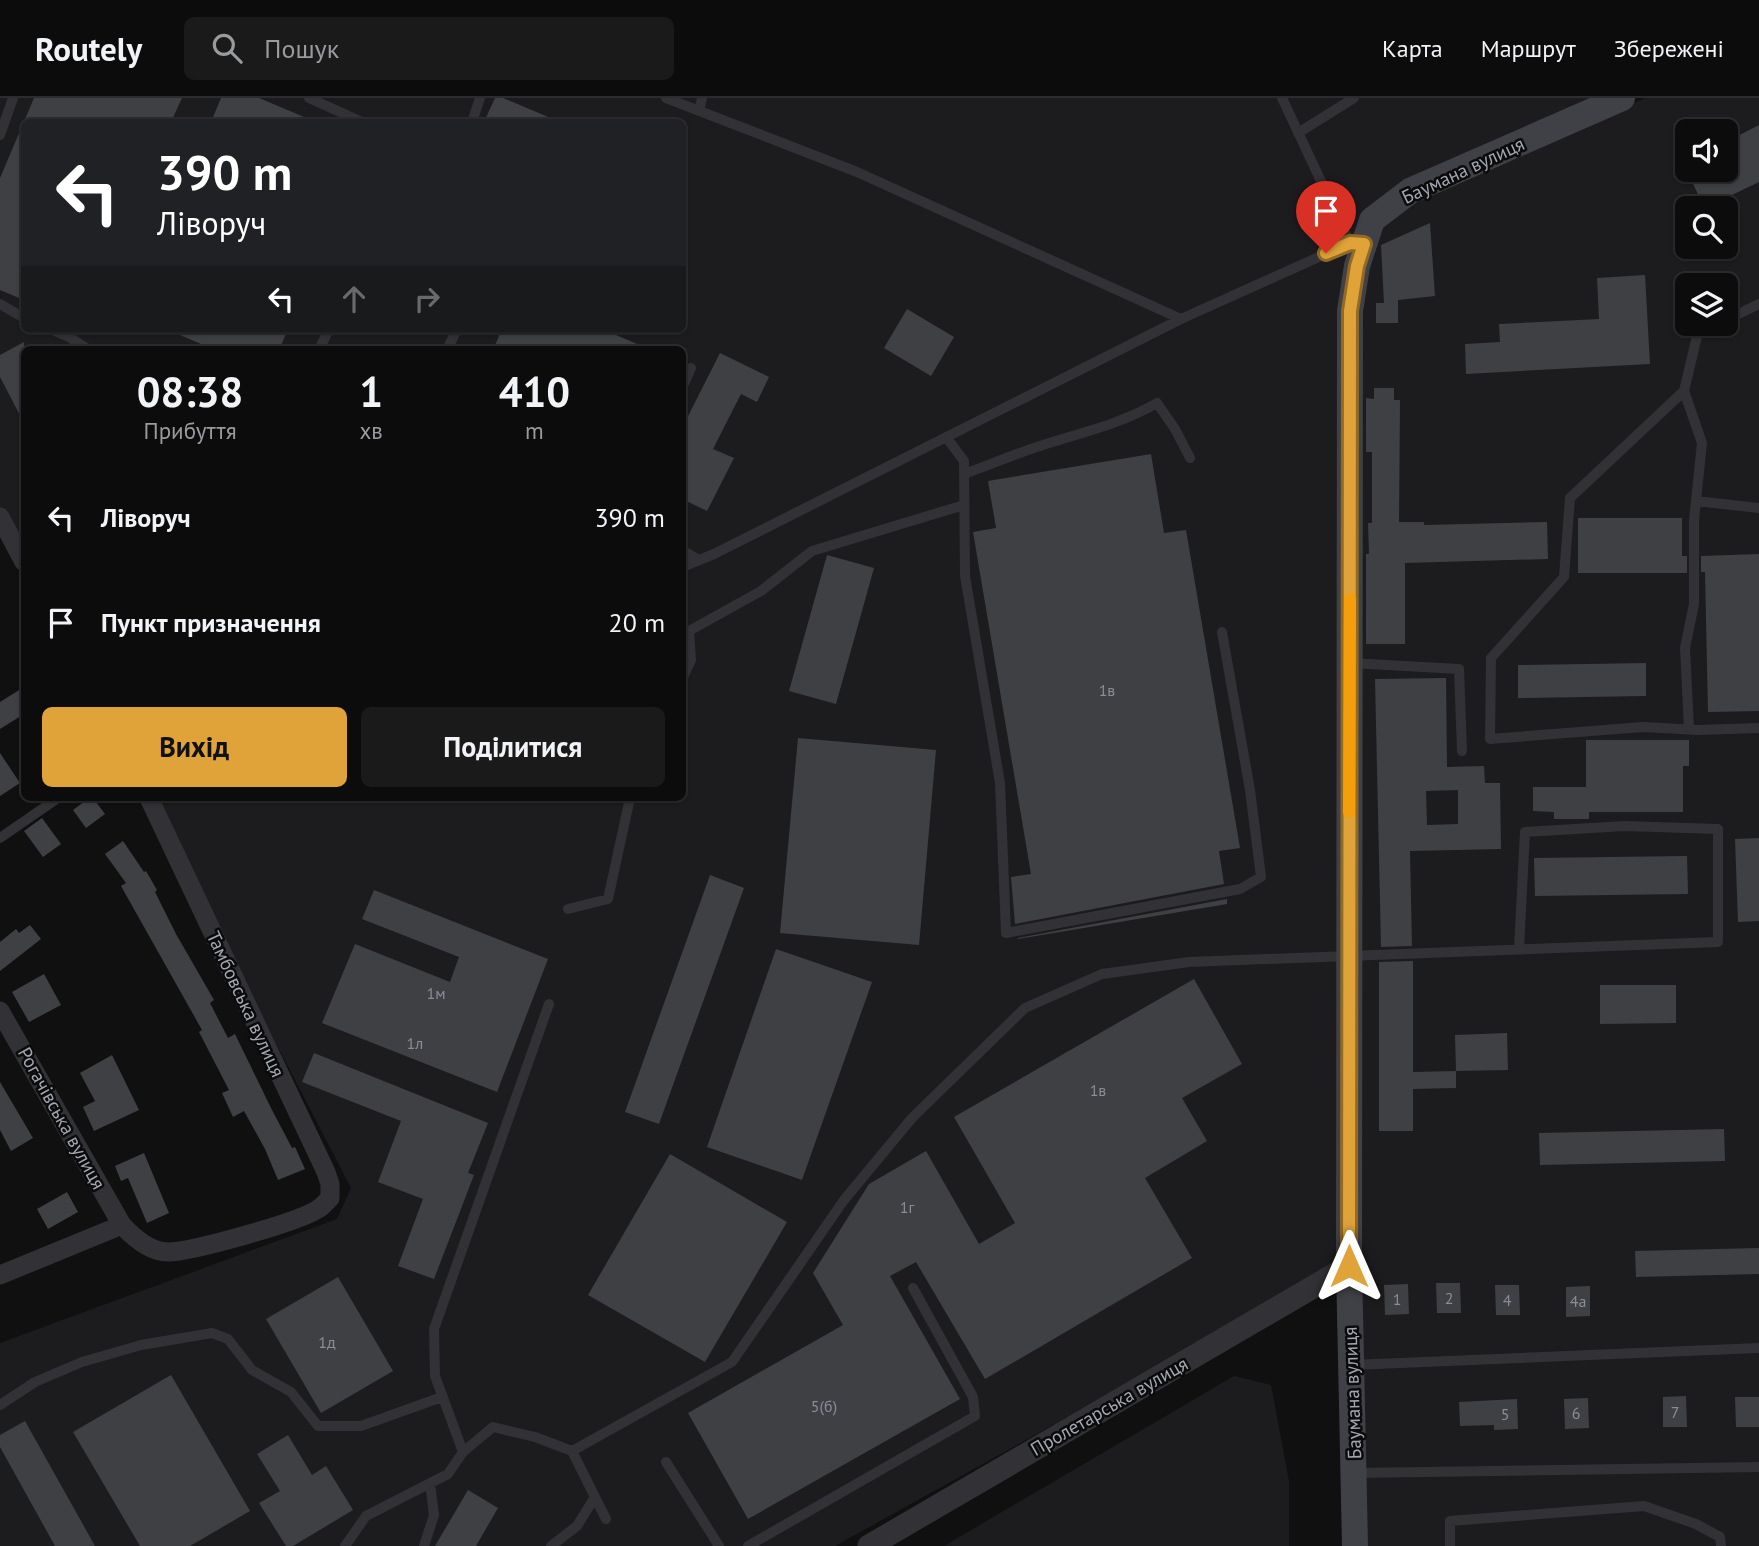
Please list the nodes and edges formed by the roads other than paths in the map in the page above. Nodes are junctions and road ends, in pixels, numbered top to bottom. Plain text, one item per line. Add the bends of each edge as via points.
1 (13, 98) edge
2 (309, 98) edge
3 (480, 98) edge
4 (666, 98) edge
5 (702, 98) edge
6 (1282, 98) edge
7 (1354, 98) edge
8 (1622, 98) edge
9 (699, 111) junction
10 (355, 119) edge
11 (473, 119) edge
12 (1298, 133) junction
13 (0, 135) edge
14 (1357, 243) junction
15 (0, 304) edge
16 (1759, 304) edge
17 (1738, 314) edge
18 (21, 316) edge
19 (1181, 319) junction
20 (60, 333) edge
21 (1697, 336) edge
22 (83, 346) edge
23 (691, 368) dead end
24 (686, 379) edge
25 (1684, 391) junction
26 (946, 437) junction
27 (1190, 458) dead end
28 (964, 474) junction
29 (1696, 501) junction
30 (964, 505) junction
31 (1759, 508) edge
32 (0, 517) edge
33 (686, 552) edge
34 (21, 556) edge
35 (699, 560) junction
36 (686, 565) edge
37 (1222, 632) dead end
38 (1350, 663) junction
39 (686, 671) edge
40 (1759, 728) edge
41 (1689, 729) junction
42 (1462, 751) dead end
43 (54, 801) edge
44 (150, 801) edge
45 (629, 801) edge
46 (0, 838) edge
47 (568, 909) dead end
48 (1519, 949) junction
49 (1349, 955) junction
50 (550, 1004) dead end
51 (0, 1011) edge
52 (122, 1225) junction
53 (1349, 1266) junction
54 (0, 1275) edge
55 (913, 1289) dead end
56 (1759, 1349) edge
57 (1351, 1365) junction
58 (442, 1396) junction
59 (0, 1405) edge
60 (572, 1451) junction
61 (463, 1452) junction
62 (666, 1462) dead end
63 (1759, 1467) edge
64 (1354, 1473) junction
65 (430, 1483) junction
66 (595, 1497) junction
67 (607, 1519) dead end
68 (345, 1546) edge
69 (424, 1546) edge
70 (551, 1546) edge
71 (719, 1546) edge
72 (748, 1546) edge
73 (869, 1546) edge
74 (1355, 1546) edge
75 (1450, 1546) edge
76 (1721, 1546) edge

1 - 13 lane
2 - 10 lane
3 - 11 lane
4 - 9 lane
5 - 9 lane
6 - 12 lane
7 - 12 lane
8 - 14 main road, Баумана вулиця via 1410,191 1372,220
9 - 19 lane via 857,172
12 - 14 lane
14 - 19 lane
14 - 38 main road, Баумана вулиця via 1350,311
15 - 18 lane
16 - 17 lane
19 - 26 lane
20 - 22 lane
21 - 25 lane
23 - 24 lane
25 - 29 lane via 1702,443
25 - 41 lane via 1570,498 1564,577 1491,659 1490,739 1643,727
26 - 28 lane via 964,461
26 - 35 lane
27 - 28 lane via 1157,403 1093,431
28 - 30 lane
29 - 31 lane
29 - 41 lane via 1693,604 1685,648
30 - 37 lane via 965,576 1000,783 1006,933 1240,889 1261,877
30 - 39 lane via 812,551 761,591 689,631 691,660
32 - 34 street
33 - 35 lane
35 - 36 lane
38 - 42 lane via 1459,669
38 - 49 main road, Баумана вулиця
40 - 41 lane
43 - 46 lane
44 - 52 street, Тамбовська вулиця via 326,1172 330,1198 302,1217 168,1252 154,1250
45 - 47 lane via 608,899
48 - 48 lane via 1718,942 1718,829 1625,826 1525,832
48 - 49 lane
49 - 53 main road, Баумана вулиця
49 - 60 lane via 1189,962 1102,974 1024,1009 912,1118 844,1200 732,1362
50 - 58 lane via 434,1329 435,1376
51 - 52 street, Рогачівська вулиця
52 - 54 street
53 - 57 main road, Баумана вулиця
53 - 73 street, Пролетарська вулиця
55 - 72 lane via 973,1397 975,1416
56 - 57 lane
57 - 64 main road, Баумана вулиця
58 - 59 lane via 361,1426 318,1426 291,1392 253,1370 228,1339 212,1333 141,1345 82,1362 36,1382
58 - 61 lane
60 - 61 lane via 493,1427
60 - 66 lane
61 - 65 lane via 448,1474
62 - 71 lane
63 - 64 lane
64 - 74 main road, Баумана вулиця
65 - 68 lane via 366,1516
65 - 69 lane via 434,1515
66 - 67 lane
66 - 70 lane via 577,1527
75 - 76 lane via 1450,1521 1644,1506 1696,1524 1720,1537

